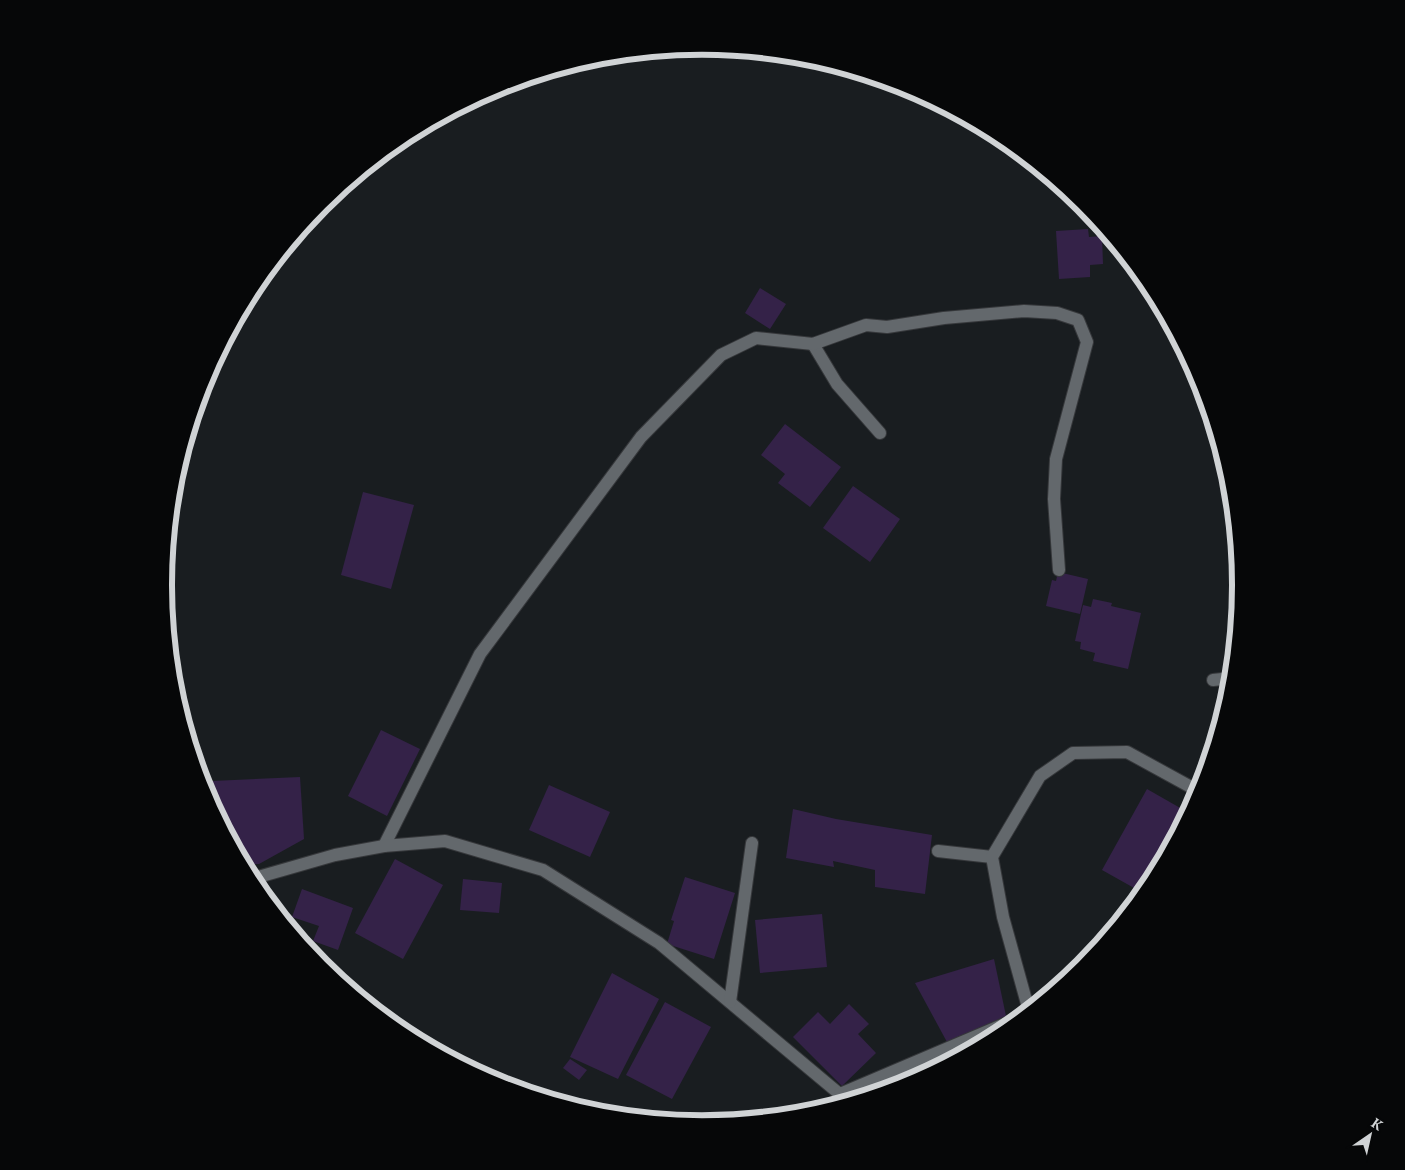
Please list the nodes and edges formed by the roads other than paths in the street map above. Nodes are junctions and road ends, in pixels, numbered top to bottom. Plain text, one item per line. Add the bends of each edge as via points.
1 (812, 344) junction
2 (880, 434) dead end
3 (1059, 570) dead end
4 (1224, 679) edge
5 (1213, 680) dead end
6 (1192, 788) edge
7 (752, 843) dead end
8 (384, 846) junction
9 (938, 851) dead end
10 (992, 857) junction
11 (260, 877) edge
12 (730, 1002) junction
13 (1027, 1003) edge
14 (985, 1033) edge
15 (852, 1093) edge
16 (843, 1096) edge

1 - 2 street via 837,384
1 - 3 street via 866,325 887,326 1024,311 1057,313 1078,320 1087,342 1056,459 1054,499
1 - 8 street via 756,338 721,355 641,437 480,654
4 - 5 street
6 - 10 street via 1127,752 1073,753 1040,776
7 - 12 street
8 - 11 street via 335,855
8 - 12 street via 445,841 543,870 659,943
9 - 10 street
10 - 13 street via 1003,917
12 - 16 street
14 - 15 street

